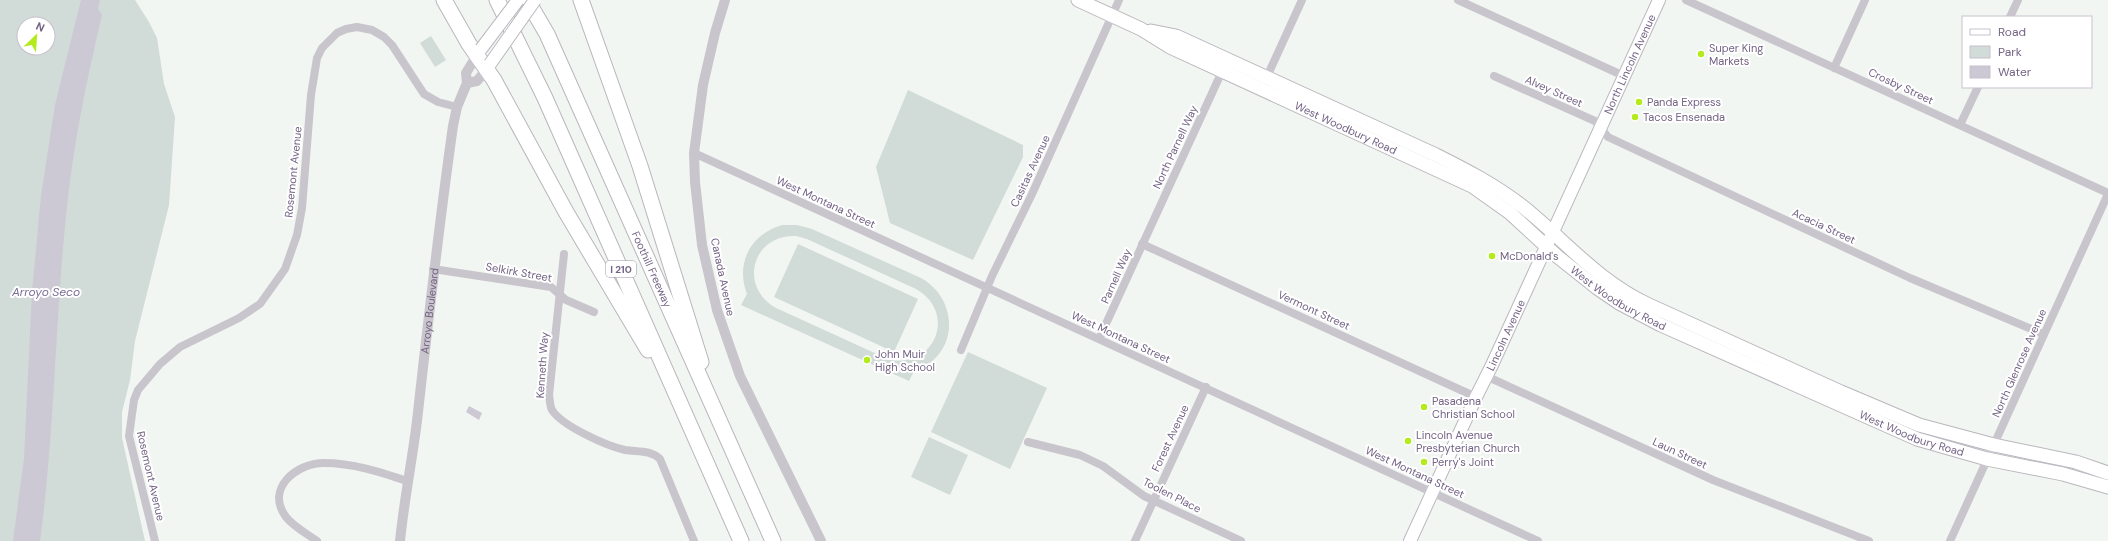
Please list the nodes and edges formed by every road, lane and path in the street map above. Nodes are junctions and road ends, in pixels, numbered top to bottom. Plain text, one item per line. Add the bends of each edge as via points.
1 (444, 0) edge
2 (497, 0) edge
3 (518, 0) edge
4 (527, 0) edge
5 (535, 0) edge
6 (581, 0) edge
7 (725, 0) edge
8 (1078, 0) edge
9 (1119, 0) edge
10 (1302, 0) edge
11 (1458, 0) edge
12 (1659, 0) edge
13 (1686, 0) edge
14 (1865, 0) edge
15 (2018, 0) edge
16 (1112, 14) junction
17 (2010, 16) edge
18 (479, 52) junction
19 (1225, 65) junction
20 (488, 66) junction
21 (1834, 68) junction
22 (1494, 76) dead end
23 (1624, 76) junction
24 (467, 83) junction
25 (1264, 84) junction
26 (1978, 88) edge
27 (457, 107) junction
28 (1960, 125) junction
29 (1600, 129) junction
30 (694, 153) junction
31 (2108, 193) edge
32 (1552, 234) junction
33 (1142, 244) junction
34 (1547, 246) junction
35 (564, 254) dead end
36 (433, 269) junction
37 (987, 288) junction
38 (559, 292) junction
39 (594, 312) dead end
40 (2043, 334) junction
41 (1099, 339) junction
42 (960, 350) dead end
43 (1486, 376) junction
44 (1206, 388) junction
45 (1476, 397) junction
46 (687, 416) junction
47 (719, 423) junction
48 (1028, 442) dead end
49 (1994, 445) junction
50 (1987, 459) junction
51 (2108, 473) edge
52 (407, 481) junction
53 (2108, 487) edge
54 (1432, 491) junction
55 (1154, 499) junction
56 (155, 541) edge
57 (317, 541) edge
58 (400, 541) edge
59 (694, 541) edge
60 (741, 541) edge
61 (773, 541) edge
62 (821, 541) edge
63 (1135, 541) edge
64 (1241, 541) edge
65 (1410, 541) edge
66 (1538, 541) edge
67 (1869, 541) edge
68 (1950, 541) edge

1 - 18 highway via 469,44
2 - 46 highway, I 210 via 546,98
3 - 18 main road, Arroyo Boulevard, bridge
4 - 47 highway, Foothill Freeway / I 210 via 547,34
5 - 20 main road, bridge
6 - 47 highway via 640,166
7 - 30 street, Canada Avenue via 703,85
8 - 16 main road, West Woodbury Road
9 - 16 street, Casitas Avenue
10 - 25 street
11 - 23 street
12 - 23 main road, North Lincoln Avenue
13 - 21 street, Crosby Street
14 - 21 street
15 - 17 street
16 - 19 main road, West Woodbury Road via 1170,47
16 - 37 street, Casitas Avenue
18 - 20 highway
18 - 24 street, Arroyo Boulevard via 466,73
19 - 25 main road, West Woodbury Road
19 - 33 street, North Parnell Way
20 - 24 street via 478,81
20 - 46 highway via 566,212
21 - 28 street, Crosby Street
22 - 29 street, Alvey Street via 1595,121
23 - 29 main road, North Lincoln Avenue
24 - 27 street, Arroyo Boulevard
25 - 32 main road, West Woodbury Road via 1436,155 1475,175 1522,206
25 - 34 main road, West Woodbury Road via 1472,186 1510,213
26 - 28 street
27 - 36 street, Arroyo Boulevard
27 - 56 street, Rosemont Avenue via 438,102 424,94 392,46 384,37 372,30 357,27 346,29 337,33 322,48 317,58 311,95 302,208 297,235 285,269 260,304 239,318 180,347 160,364 138,390 134,400 129,436
28 - 31 street, Crosby Street
29 - 32 main road, Lincoln Avenue
29 - 40 street, Acacia Street via 1608,137 1920,282
30 - 37 street, West Montana Street
30 - 62 street, Canada Avenue via 702,245 716,310 740,376
31 - 40 street, North Glenrose Avenue
32 - 34 main road, Lincoln Avenue
32 - 49 main road, West Woodbury Road via 1590,267 1645,302 1895,416 1941,432
33 - 41 street, Parnell Way
33 - 45 street, Vermont Street
34 - 43 main road, Lincoln Avenue
34 - 50 main road, West Woodbury Road via 1597,288 1619,303 1656,322 1898,432 1937,446
35 - 38 street, Kenneth Way
36 - 38 street, Selkirk Street via 551,287
36 - 52 street, Arroyo Boulevard
37 - 41 street, West Montana Street
37 - 42 street, Casitas Avenue
38 - 39 street, Selkirk Street via 566,300
38 - 59 street, Kenneth Way via 549,395 551,410 564,424 611,445 625,450 653,453 660,459
40 - 49 street, North Glenrose Avenue
41 - 44 street, West Montana Street
43 - 45 main road, Lincoln Avenue
43 - 67 street, Laun Street via 1713,480
44 - 54 street, West Montana Street
44 - 55 street, Forest Avenue
45 - 54 main road, Lincoln Avenue
46 - 60 highway, I 210
47 - 61 highway, Foothill Freeway / I 210
48 - 55 street, Toolen Place via 1080,456 1103,466 1144,496
49 - 50 street, North Glenrose Avenue
49 - 51 main road, West Woodbury Road via 2076,462
50 - 53 main road, West Woodbury Road via 2063,474
50 - 68 street, North Glenrose Avenue
52 - 57 street via 337,463 310,465 291,473 282,489 281,508 294,525
52 - 58 street, Arroyo Boulevard
54 - 65 main road, Lincoln Avenue
54 - 66 street, West Montana Street
55 - 63 street, Forest Avenue
55 - 64 street, Toolen Place

